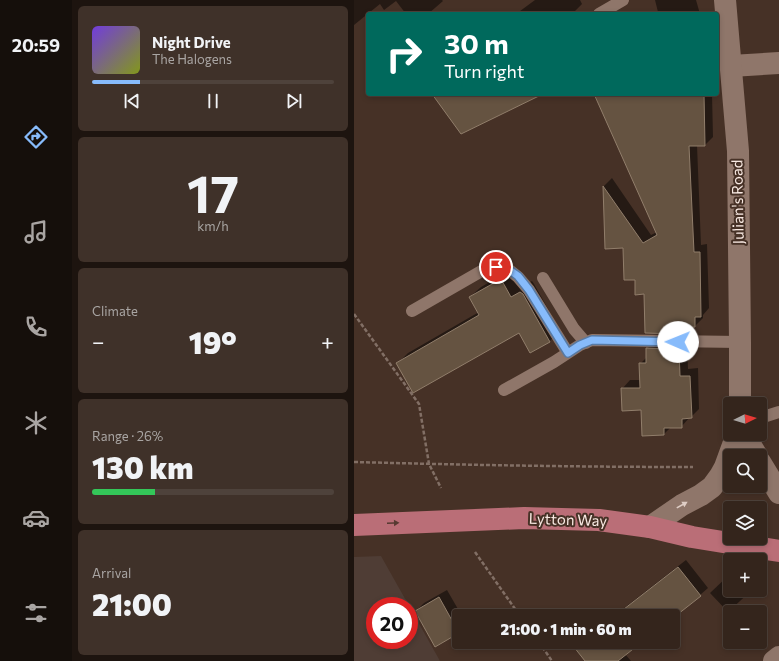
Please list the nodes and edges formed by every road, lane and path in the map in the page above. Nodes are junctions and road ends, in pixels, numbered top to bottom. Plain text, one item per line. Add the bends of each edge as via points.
1 (622, 0) edge
2 (725, 0) edge
3 (603, 12) edge
4 (779, 63) edge
5 (731, 66) junction
6 (543, 278) dead end
7 (412, 311) dead end
8 (354, 314) edge
9 (740, 342) junction
10 (586, 343) junction
11 (568, 353) junction
12 (504, 390) dead end
13 (740, 397) edge
14 (779, 412) edge
15 (767, 416) edge
16 (354, 462) edge
17 (429, 464) junction
18 (723, 467) edge
19 (723, 471) edge
20 (767, 473) edge
21 (441, 488) dead end
22 (779, 493) edge
23 (354, 525) edge
24 (650, 527) junction
25 (779, 551) edge
26 (475, 552) dead end
27 (515, 609) edge
28 (543, 649) edge
29 (779, 657) edge
30 (552, 661) edge
31 (774, 661) edge

1 - 3 lane
2 - 5 street, Julian's Road
4 - 5 street
5 - 9 street, Julian's Road via 738,152
6 - 10 lane via 574,329
7 - 11 lane via 485,269 508,269 518,276 529,290
8 - 17 path via 419,404
9 - 10 lane via 592,340
9 - 13 street, Julian's Road
10 - 11 lane
11 - 12 lane
14 - 15 lane
16 - 17 path
17 - 18 path
17 - 21 path
24 -> 19 street via 682,505 701,496 712,487
20 - 22 street
23 -> 24 main road, Lytton Way via 524,518 599,520
24 - 25 main road, Lytton Way
26 - 27 path
28 - 30 path
29 - 31 street

